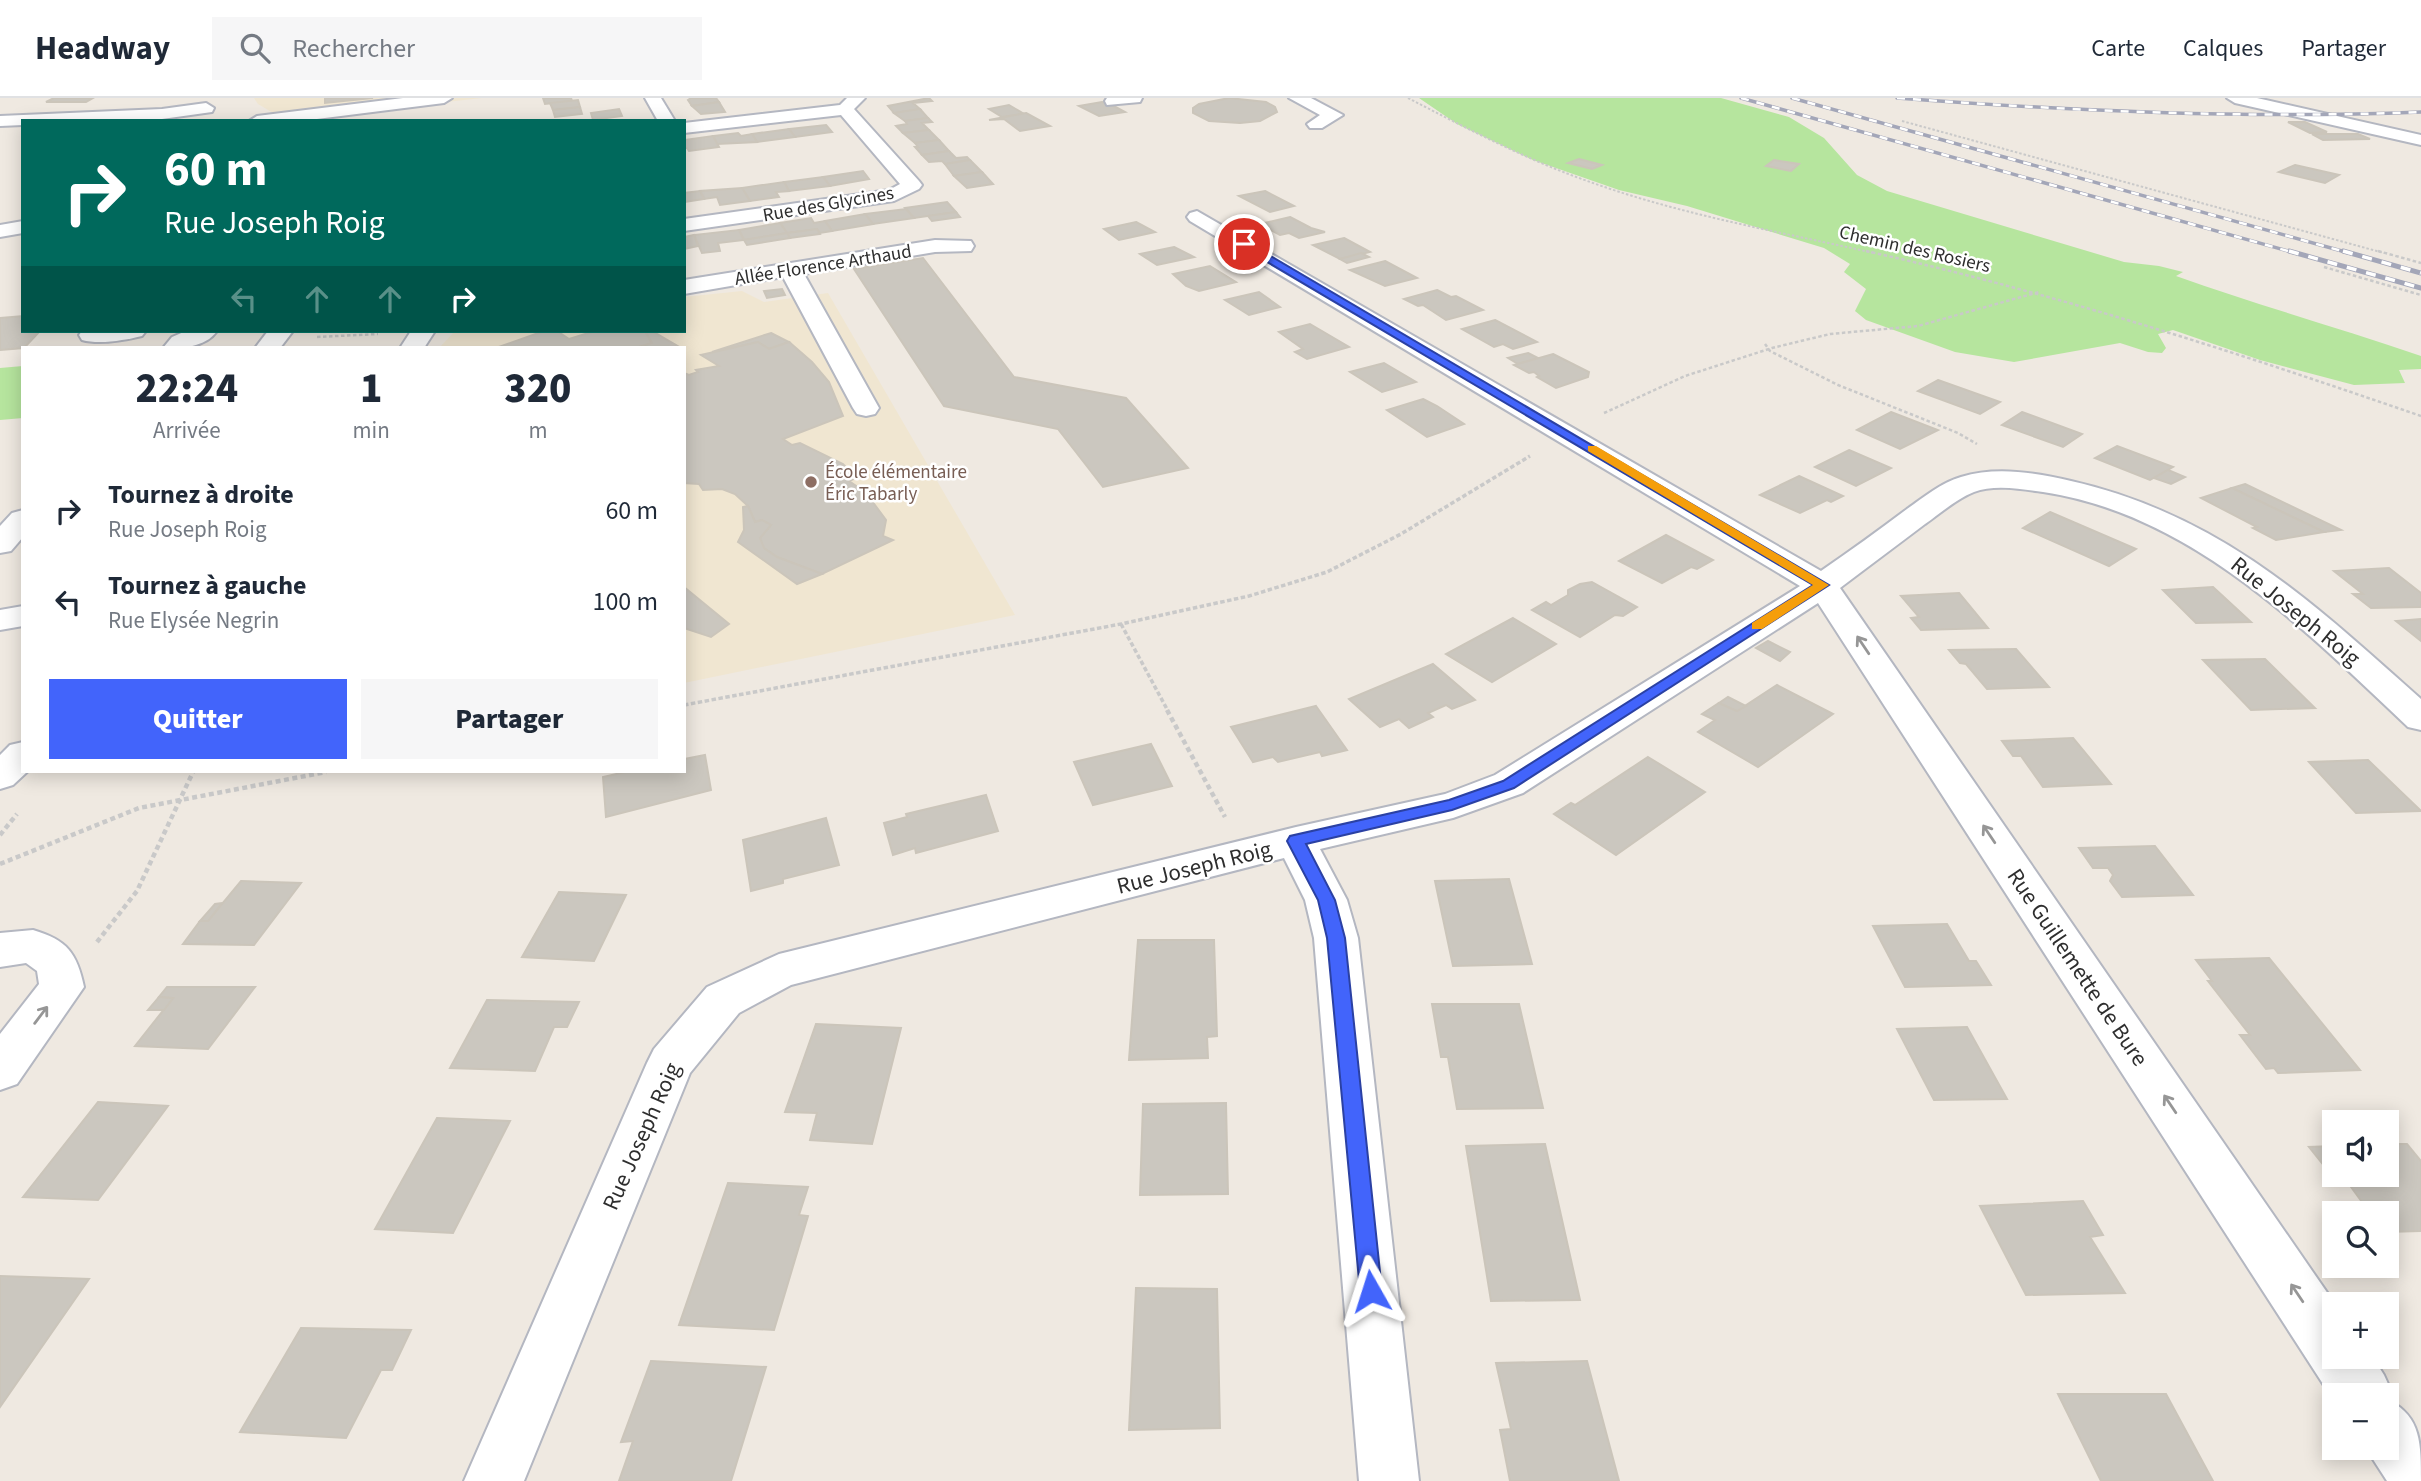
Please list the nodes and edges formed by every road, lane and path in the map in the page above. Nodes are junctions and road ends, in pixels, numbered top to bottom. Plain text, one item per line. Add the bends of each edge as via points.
1 (444, 98) edge
2 (653, 98) edge
3 (1134, 98) edge
4 (1297, 98) edge
5 (1408, 98) edge
6 (2235, 98) edge
7 (1113, 101) dead end
8 (204, 103) edge
9 (33, 104) dead end
10 (851, 104) edge
11 (53, 119) edge
12 (220, 119) edge
13 (273, 119) edge
14 (666, 119) edge
15 (21, 120) edge
16 (1, 121) edge
17 (1902, 121) dead end
18 (1316, 124) dead end
19 (686, 128) edge
20 (2421, 140) edge
21 (1197, 217) dead end
22 (686, 225) edge
23 (21, 227) edge
24 (0, 231) edge
25 (963, 246) dead end
26 (2421, 263) edge
27 (2324, 267) dead end
28 (790, 269) junction
29 (686, 287) edge
30 (2039, 292) junction
31 (2421, 295) edge
32 (92, 333) edge
33 (112, 333) edge
34 (198, 333) edge
35 (386, 333) edge
36 (274, 339) edge
37 (1765, 344) dead end
38 (177, 346) edge
39 (1770, 351) junction
40 (866, 408) dead end
41 (2421, 416) edge
42 (1567, 433) junction
43 (2033, 482) junction
44 (21, 521) edge
45 (0, 544) edge
46 (1822, 585) junction
47 (21, 616) edge
48 (0, 620) edge
49 (1121, 624) junction
50 (686, 705) edge
51 (2421, 719) edge
52 (21, 756) edge
53 (193, 773) edge
54 (321, 773) edge
55 (0, 776) edge
56 (180, 799) junction
57 (1296, 841) junction
58 (1245, 855) junction
59 (0, 864) edge
60 (0, 950) edge
61 (62, 986) junction
62 (0, 1070) edge
63 (2322, 1332) edge
64 (2399, 1447) edge
65 (2421, 1479) edge
66 (494, 1481) edge
67 (1389, 1481) edge

1 - 13 street
2 - 14 street
3 - 7 street
4 - 18 street via 1334,115
5 - 30 path, Chemin des Rosiers via 1518,155 1622,192
6 - 20 street
8 - 11 street via 130,116
8 - 12 street
9 - 16 street
10 - 19 street, Rue des Glycines
10 - 22 street, Rue des Glycines via 912,185 894,195
15 - 16 street
17 - 26 path
21 - 42 street
23 - 24 street
25 - 28 street, Allée Florence Arthaud via 935,246
27 - 31 path
28 - 29 street, Allée Florence Arthaud
28 - 40 street
30 - 39 path via 1898,330 1833,334
30 - 41 path, Chemin des Rosiers
32 - 33 street
34 - 38 street
35 - 36 path
37 - 39 path
39 - 42 path via 1626,401
39 - 43 path via 1838,385 1958,433
42 - 46 street
42 - 49 path via 1401,534 1327,572 1249,596
43 - 46 street, Rue Joseph Roig via 1990,480 1955,489
43 - 51 street, Rue Joseph Roig via 2106,496 2217,548 2310,618
44 - 45 street
46 - 57 street, Rue Joseph Roig via 1508,784 1452,805
63 -> 46 street, Rue Guillemette de Bure
47 - 48 street
49 - 50 path
49 - 58 path
52 - 55 street
53 - 56 path
54 - 56 path
56 - 59 path via 139,808
56 - 61 path via 137,891
57 - 58 street, Rue Joseph Roig
57 - 67 street via 1326,900 1336,938
58 - 66 street, Rue Joseph Roig via 779,971 723,1000 671,1063
60 - 61 street via 33,946 57,963
62 -> 61 street
64 - 65 street

